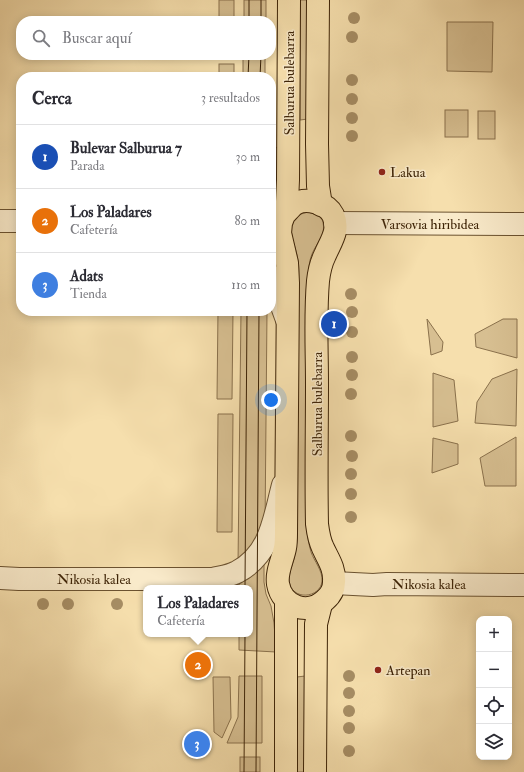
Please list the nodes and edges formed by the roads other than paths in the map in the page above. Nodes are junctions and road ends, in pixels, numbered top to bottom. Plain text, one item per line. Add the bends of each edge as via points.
1 (289, 0) edge
2 (318, 0) edge
3 (321, 204) junction
4 (284, 215) junction
5 (0, 221) edge
6 (16, 221) edge
7 (335, 223) junction
8 (524, 224) edge
9 (276, 289) edge
10 (288, 321) junction
11 (287, 470) junction
12 (0, 578) edge
13 (334, 583) junction
14 (524, 585) edge
15 (286, 601) junction
16 (321, 604) junction
17 (286, 772) edge
18 (315, 772) edge

1 - 4 main road, Salburua bulebarra via 288,180
2 - 3 main road, Salburua bulebarra via 317,144
3 - 4 main road via 304,201 296,204
3 - 7 main road via 332,214
4 - 10 main road, Salburua bulebarra via 280,223 280,233 287,263
5 - 6 street
7 - 8 street, Varsovia hiribidea
7 - 13 main road, Salburua bulebarra via 335,234 325,255 318,280 316,327 317,524 320,542 334,572
9 - 10 street
10 - 11 main road, Salburua bulebarra
11 - 12 street, Nikosia kalea via 270,534 263,549 251,563 236,573 213,579
11 - 15 main road, Salburua bulebarra via 285,548 278,574 278,583
13 - 14 street, Nikosia kalea
13 - 16 main road via 330,596
15 - 16 main road via 302,608
15 - 17 main road, Salburua bulebarra
16 - 18 main road via 316,624

